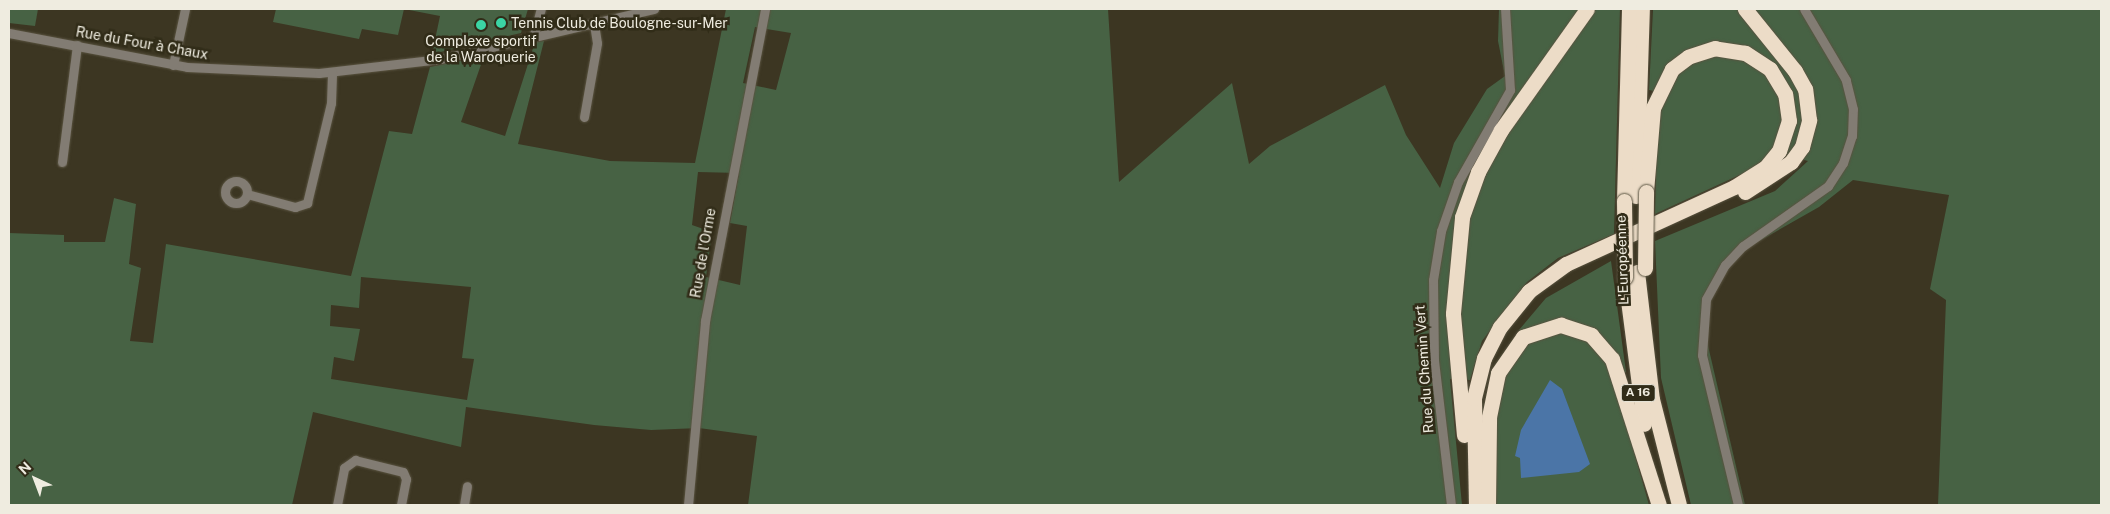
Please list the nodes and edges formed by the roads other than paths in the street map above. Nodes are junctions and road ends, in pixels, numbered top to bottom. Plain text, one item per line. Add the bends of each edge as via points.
1 (185, 9) edge
2 (541, 9) edge
3 (654, 9) edge
4 (764, 9) edge
5 (1505, 9) edge
6 (1587, 9) edge
7 (1629, 9) edge
8 (1642, 9) edge
9 (1745, 9) edge
10 (1804, 9) edge
11 (594, 23) junction
12 (9, 33) edge
13 (533, 38) junction
14 (77, 45) junction
15 (173, 65) junction
16 (332, 72) junction
17 (584, 117) dead end
18 (62, 162) dead end
19 (247, 194) dead end
20 (1635, 196) junction
21 (1636, 272) junction
22 (467, 486) dead end
23 (337, 505) edge
24 (401, 505) edge
25 (464, 505) edge
26 (688, 505) edge
27 (1451, 505) edge
28 (1471, 505) edge
29 (1476, 505) edge
30 (1486, 505) edge
31 (1659, 505) edge
32 (1666, 505) edge
33 (1679, 505) edge
34 (1738, 505) edge

1 - 15 street
2 - 13 street
3 - 11 street, Rue du Four à Chaux
4 - 26 street, Rue de l'Orme via 704,321
5 - 27 street, Rue du Chemin Vert via 1510,90 1458,182 1442,231 1433,280 1434,360
6 - 28 highway via 1501,130 1478,172 1462,217 1453,313
7 - 20 highway, L'Européenne / A 16
8 - 20 highway, L'Européenne / A 16
9 - 30 highway via 1787,60 1805,89 1809,120 1802,148 1766,181 1590,260 1552,283 1523,310 1498,348 1484,390 1480,443
10 - 34 street via 1846,80 1853,109 1852,136 1843,163 1828,186 1743,246 1725,265 1706,299 1702,354
11 - 13 street, Rue du Four à Chaux
11 - 17 street via 596,43
12 - 14 street, Rue du Four à Chaux
13 - 16 street, Rue du Four à Chaux via 433,60
14 - 15 street, Rue du Four à Chaux
14 - 18 street
15 - 16 street, Rue du Four à Chaux via 256,73
16 - 19 street via 331,104 308,203 299,207
20 - 21 highway, L'Européenne / A 16, bridge
20 - 21 highway, bridge
20 - 29 highway via 1653,108 1672,69 1688,57 1715,48 1745,53 1770,69 1786,94 1789,121 1779,151 1765,168 1725,191 1561,267 1530,291 1500,327 1484,358 1474,398
21 - 32 highway, L'Européenne / A 16 via 1640,405
21 - 33 highway via 1657,424
22 - 25 street
23 - 24 street via 344,468 355,460 403,472 406,479
30 - 31 highway via 1489,417 1498,373 1523,337 1542,328 1561,325 1591,335 1612,359

